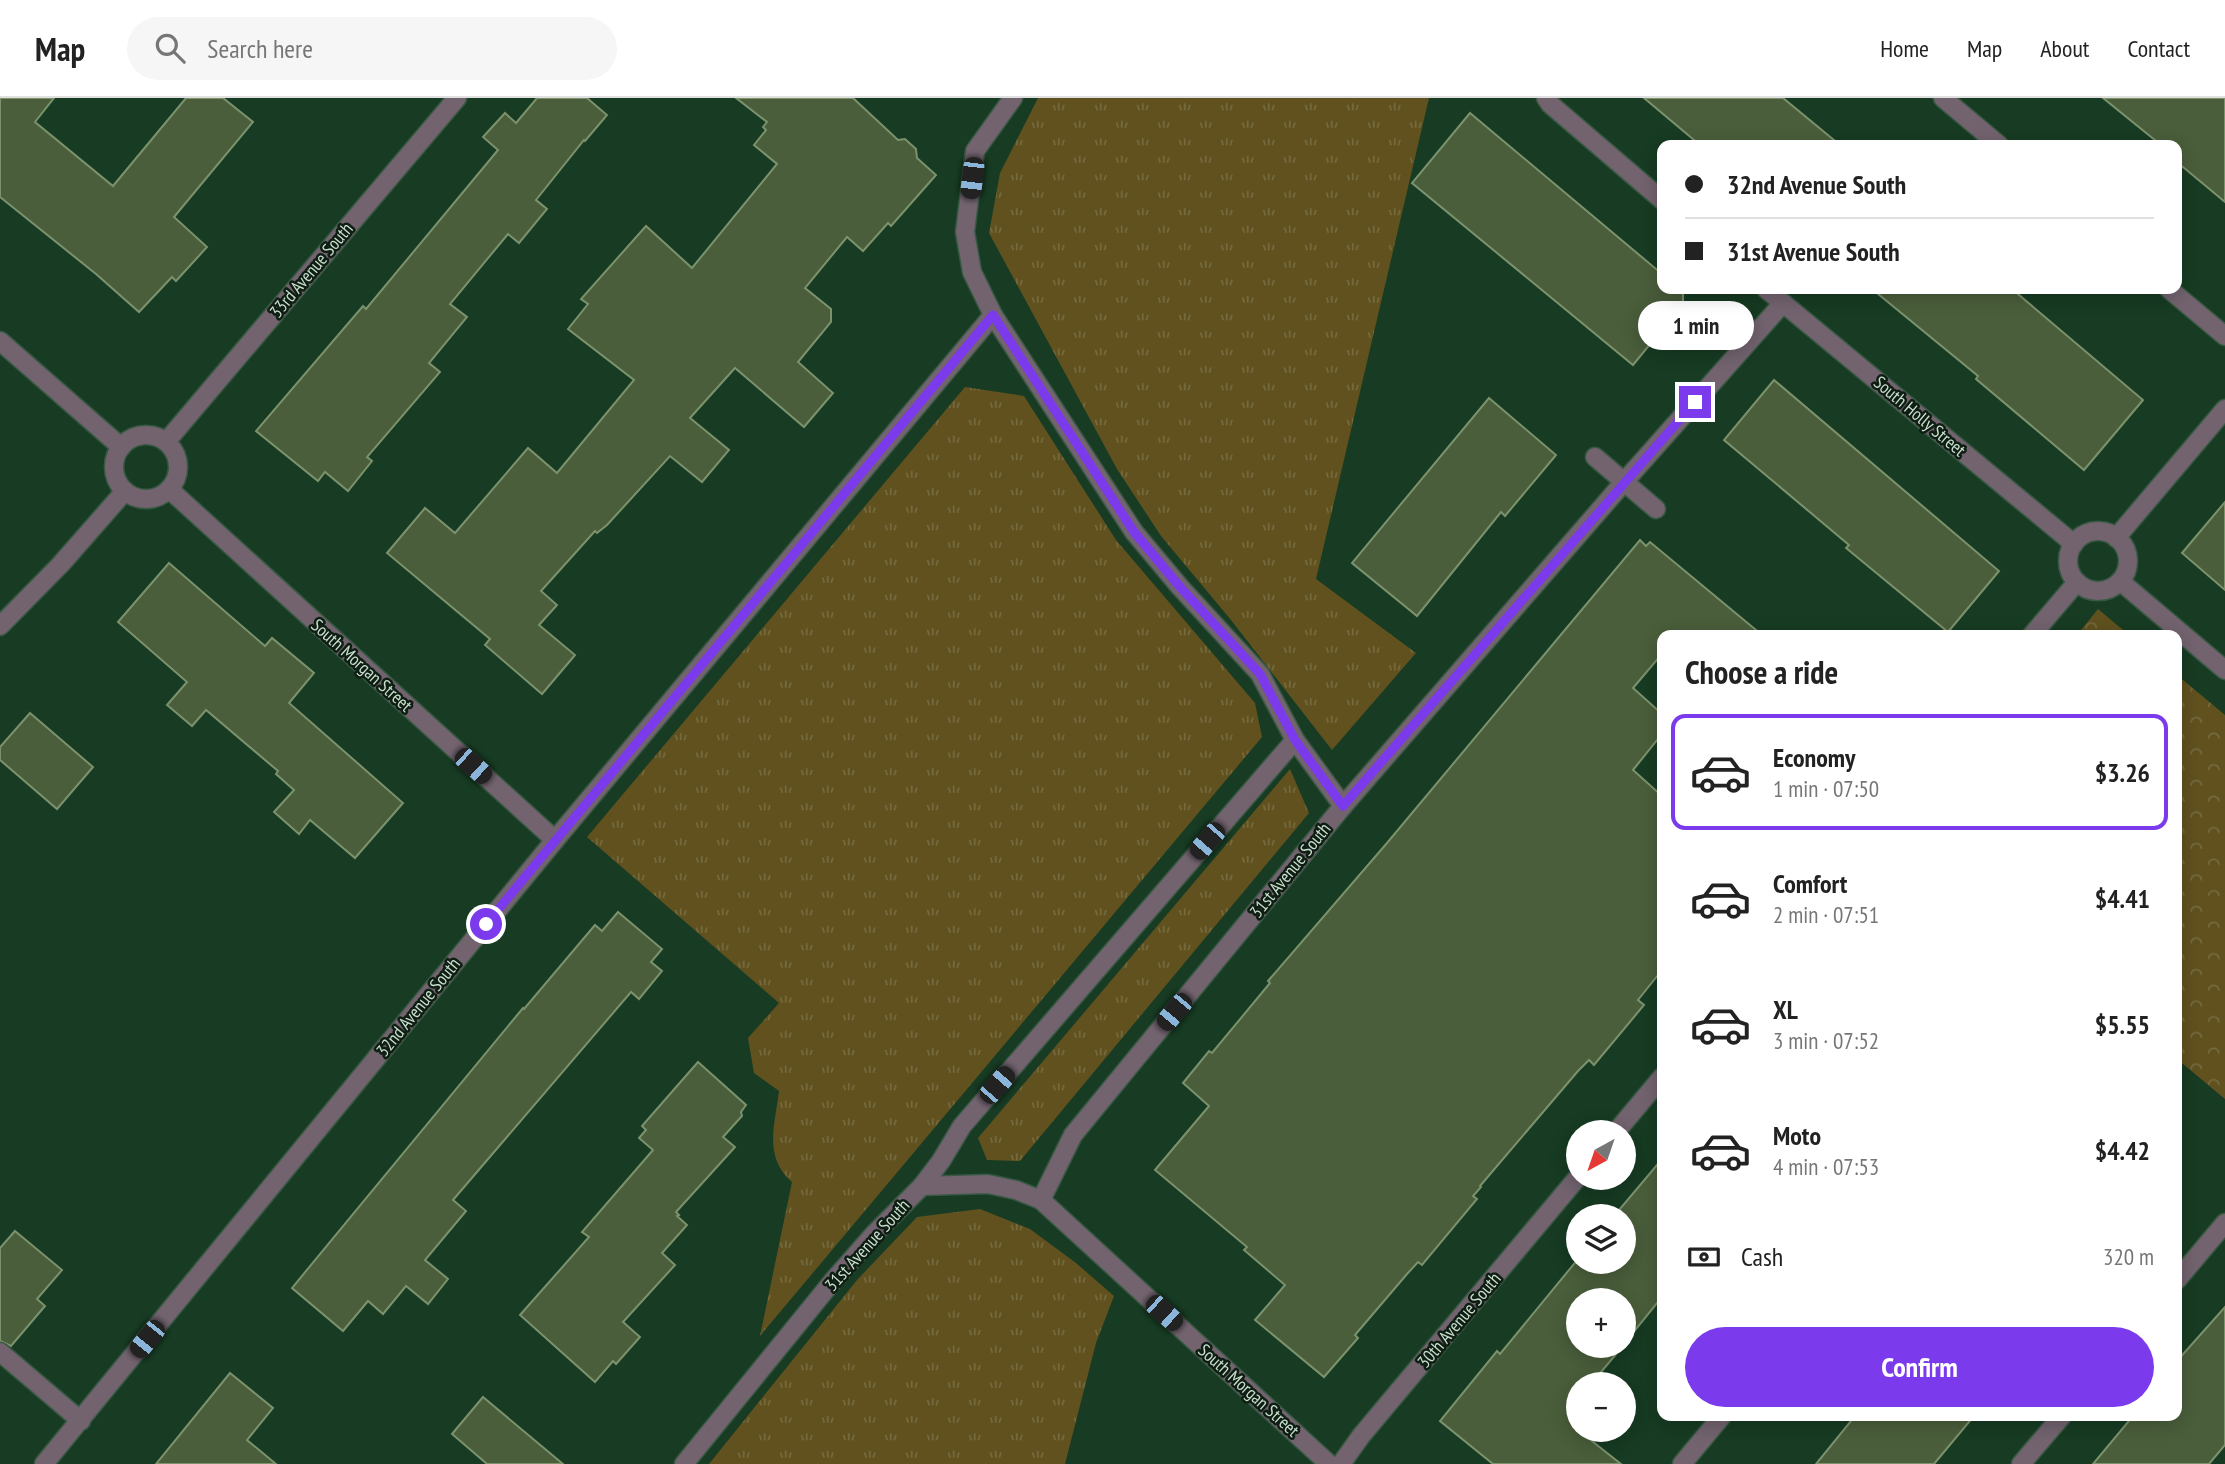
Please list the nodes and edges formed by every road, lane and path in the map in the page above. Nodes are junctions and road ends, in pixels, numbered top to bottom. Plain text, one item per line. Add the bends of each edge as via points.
1 (457, 98) edge
2 (1013, 98) edge
3 (1546, 98) edge
4 (1943, 98) edge
5 (1993, 140) edge
6 (1657, 196) edge
7 (1772, 294) edge
8 (2175, 294) edge
9 (1783, 303) junction
10 (993, 315) junction
11 (2225, 336) edge
12 (0, 341) edge
13 (2225, 409) edge
14 (166, 442) junction
15 (121, 447) junction
16 (1595, 457) dead end
17 (1624, 482) junction
18 (169, 489) junction
19 (125, 491) junction
20 (1656, 509) dead end
21 (2116, 538) junction
22 (2074, 544) junction
23 (2120, 581) junction
24 (2077, 582) junction
25 (0, 626) edge
26 (2036, 630) edge
27 (2178, 630) edge
28 (2182, 634) edge
29 (2225, 670) edge
30 (1295, 740) junction
31 (1343, 806) junction
32 (555, 840) junction
33 (1657, 1083) edge
34 (1626, 1120) edge
35 (922, 1186) junction
36 (1567, 1190) edge
37 (1041, 1200) junction
38 (2225, 1223) edge
39 (2182, 1274) edge
40 (0, 1352) edge
41 (80, 1421) junction
42 (1718, 1421) edge
43 (2058, 1421) edge
44 (44, 1464) edge
45 (684, 1464) edge
46 (1329, 1464) edge
47 (1341, 1464) edge
48 (1682, 1464) edge
49 (2021, 1464) edge

1 - 14 street, 33rd Avenue South
2 - 10 street via 975,151 965,232 972,272
3 - 6 street
4 - 5 street
7 - 9 street, South Holly Street
8 - 11 street
9 - 17 street, 31st Avenue South
9 - 22 street, South Holly Street
10 - 30 street via 1134,532 1260,674
10 - 32 street, 32nd Avenue South
12 - 15 street
13 - 21 street
14 - 15 street via 144,435
14 - 18 street via 178,466
15 - 19 street via 114,462
16 - 17 street
17 - 20 street
17 - 31 street, 31st Avenue South
18 - 19 street via 145,499
18 - 32 street, South Morgan Street
19 - 25 street
21 - 22 street via 2094,532
21 - 23 street via 2127,559
22 - 24 street via 2068,558
23 - 24 street via 2098,592
23 - 27 street
24 - 26 street
28 - 29 street
30 - 31 street
30 - 35 street, 31st Avenue South via 962,1126
31 - 37 street, 31st Avenue South via 1073,1135
32 - 41 street, 32nd Avenue South
33 - 34 street
35 - 37 street, South Morgan Street via 988,1184
35 - 45 street, 31st Avenue South via 832,1282
36 - 47 street, 30th Avenue South
37 - 46 street, South Morgan Street
38 - 39 street
40 - 41 street
41 - 44 street, 32nd Avenue South
42 - 48 street
43 - 49 street

